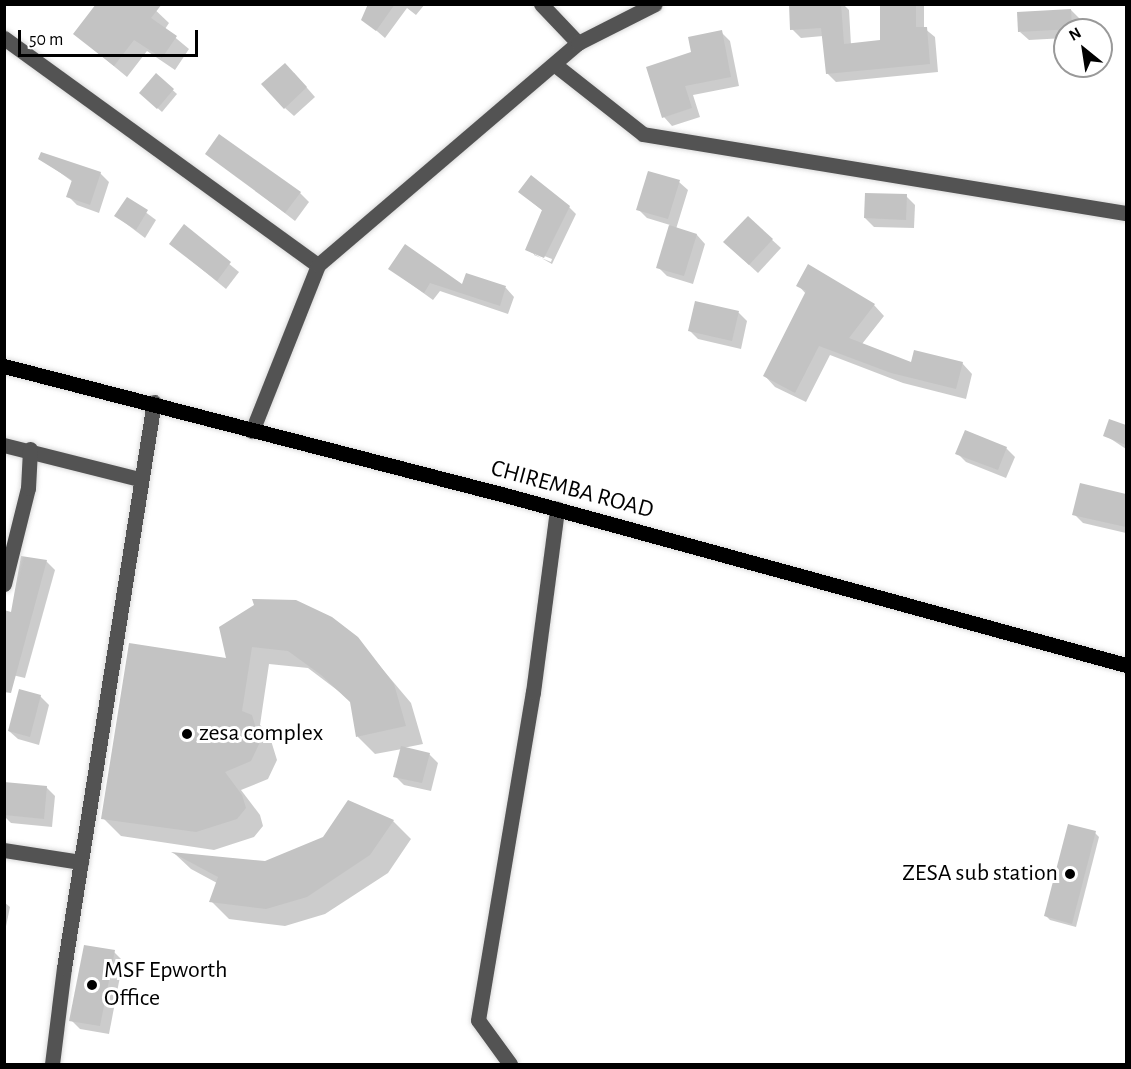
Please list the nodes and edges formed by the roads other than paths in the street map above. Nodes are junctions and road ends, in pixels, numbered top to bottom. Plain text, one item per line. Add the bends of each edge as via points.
1 (542, 4) edge
2 (655, 4) edge
3 (4, 38) edge
4 (578, 43) junction
5 (554, 64) junction
6 (1126, 213) edge
7 (318, 265) junction
8 (4, 366) edge
9 (154, 402) junction
10 (252, 431) junction
11 (4, 445) edge
12 (30, 449) junction
13 (139, 479) junction
14 (556, 509) junction
15 (4, 584) edge
16 (1126, 665) edge
17 (4, 850) edge
18 (81, 862) junction
19 (52, 1065) edge
20 (510, 1065) edge

1 - 4 street
2 - 4 street
3 - 7 street
4 - 5 street
5 - 6 street via 643,134
5 - 7 street
7 - 10 street
8 - 9 main road, CHIREMBA ROAD
9 - 10 main road, CHIREMBA ROAD
9 - 13 street
10 - 14 main road, CHIREMBA ROAD
11 - 12 street
12 - 13 street
12 - 15 street via 28,488
13 - 18 street
14 - 16 main road, CHIREMBA ROAD
14 - 20 street via 533,692 478,1020
17 - 18 street
18 - 19 street

